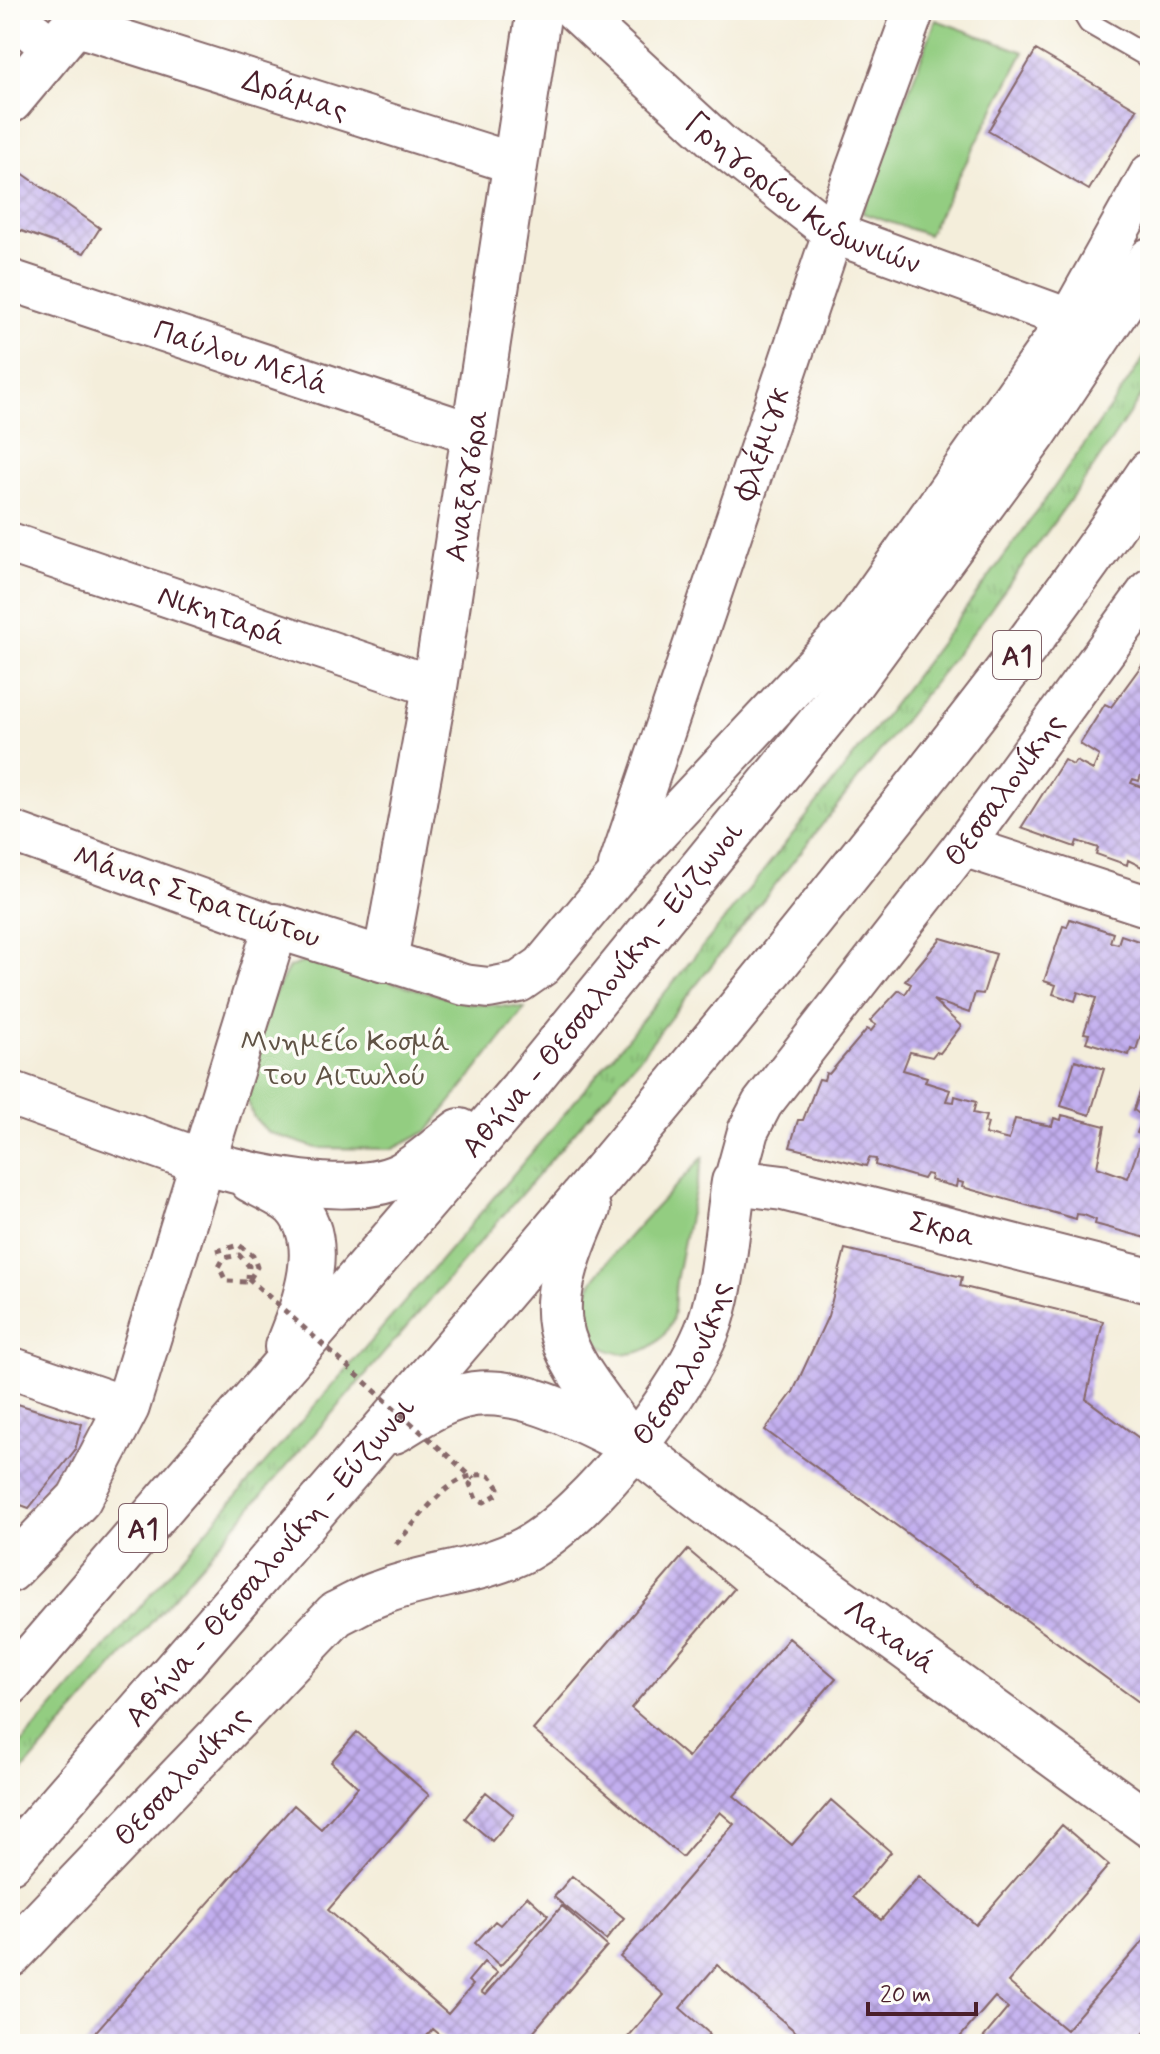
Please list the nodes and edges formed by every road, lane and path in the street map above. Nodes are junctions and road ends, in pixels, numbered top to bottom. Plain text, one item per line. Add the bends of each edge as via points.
1 (539, 10) edge
2 (574, 10) edge
3 (914, 10) edge
4 (1081, 10) edge
5 (10, 14) edge
6 (72, 28) edge
7 (1150, 58) edge
8 (10, 101) edge
9 (516, 164) junction
10 (1150, 174) edge
11 (833, 233) junction
12 (1150, 260) edge
13 (10, 280) edge
14 (1069, 319) junction
15 (474, 434) junction
16 (1150, 472) edge
17 (10, 543) edge
18 (1146, 602) edge
19 (435, 687) junction
20 (10, 831) edge
21 (963, 846) junction
22 (615, 878) junction
23 (1150, 907) edge
24 (276, 926) junction
25 (385, 960) junction
26 (522, 1089) junction
27 (10, 1093) edge
28 (201, 1161) junction
29 (606, 1170) junction
30 (242, 1174) junction
31 (734, 1182) junction
32 (248, 1280) junction
33 (1150, 1281) edge
34 (10, 1367) edge
35 (276, 1374) junction
36 (127, 1407) junction
37 (633, 1446) junction
38 (359, 1457) junction
39 (10, 1570) edge
40 (382, 1592) junction
41 (10, 1683) edge
42 (1150, 1825) edge
43 (10, 1861) edge
44 (10, 1955) edge

1 - 9 main road, Αναξαγόρα
2 - 11 street, Γρηγορίου Κυδωνιών via 722,146
3 - 11 street, Φλέμιγκ
4 - 7 lane via 1089,23
5 - 6 street, Δράμας
6 - 8 main road
6 - 9 street, Δράμας
9 - 15 main road, Αναξαγόρα
10 - 14 street
11 - 14 street, Γρηγορίου Κυδωνιών
11 - 22 street, Φλέμιγκ
12 - 26 main road, Αθήνα - Θεσσαλονίκη - Εύζωνοι / Α1 via 909,608
13 - 15 street, Παύλου Μελά
14 - 22 street via 854,623
15 - 19 main road, Αναξαγόρα
16 - 29 main road, Αθήνα - Θεσσαλονίκη - Εύζωνοι / Α1 via 879,835
17 - 19 street, Νικηταρά
18 - 21 street, Θεσσαλονίκης
19 - 25 main road, Αναξαγόρα
20 - 24 street, Μάνας Στρατιώτου
21 - 23 street
21 - 31 street, Θεσσαλονίκης via 762,1104 748,1131
22 - 25 street via 542,966 519,982 489,988 464,985
24 - 25 main road, Μάνας Στρατιώτου
24 - 28 main road
26 - 30 main road via 398,1177 336,1184
26 - 35 main road, Αθήνα - Θεσσαλονίκη - Εύζωνοι / Α1
27 - 28 main road
28 - 30 main road
28 - 36 main road
29 - 37 main road via 570,1250 559,1285 557,1316 563,1344
29 - 38 main road, Αθήνα - Θεσσαλονίκη - Εύζωνοι / Α1
30 - 35 main road via 294,1206 306,1231 313,1269
31 - 33 main road, Σκρα via 783,1188
31 - 37 main road, Θεσσαλονίκης via 712,1318 675,1393
32 - 32 path via 245,1259 224,1258 219,1267 226,1281
32 - 40 path, bridge via 474,1479 470,1484 476,1499 484,1502 499,1488 490,1476 471,1473 455,1482 384,1556
34 - 36 street
35 - 41 main road, Αθήνα - Θεσσαλονίκη - Εύζωνοι / Α1
36 - 39 main road via 79,1499
37 - 38 main road via 537,1403 474,1394 440,1404
37 - 40 main road, Θεσσαλονίκης via 560,1527 524,1550
37 - 42 main road, Λαχανά
38 - 43 main road, Αθήνα - Θεσσαλονίκη - Εύζωνοι / Α1
40 - 44 main road, Θεσσαλονίκης via 336,1614

